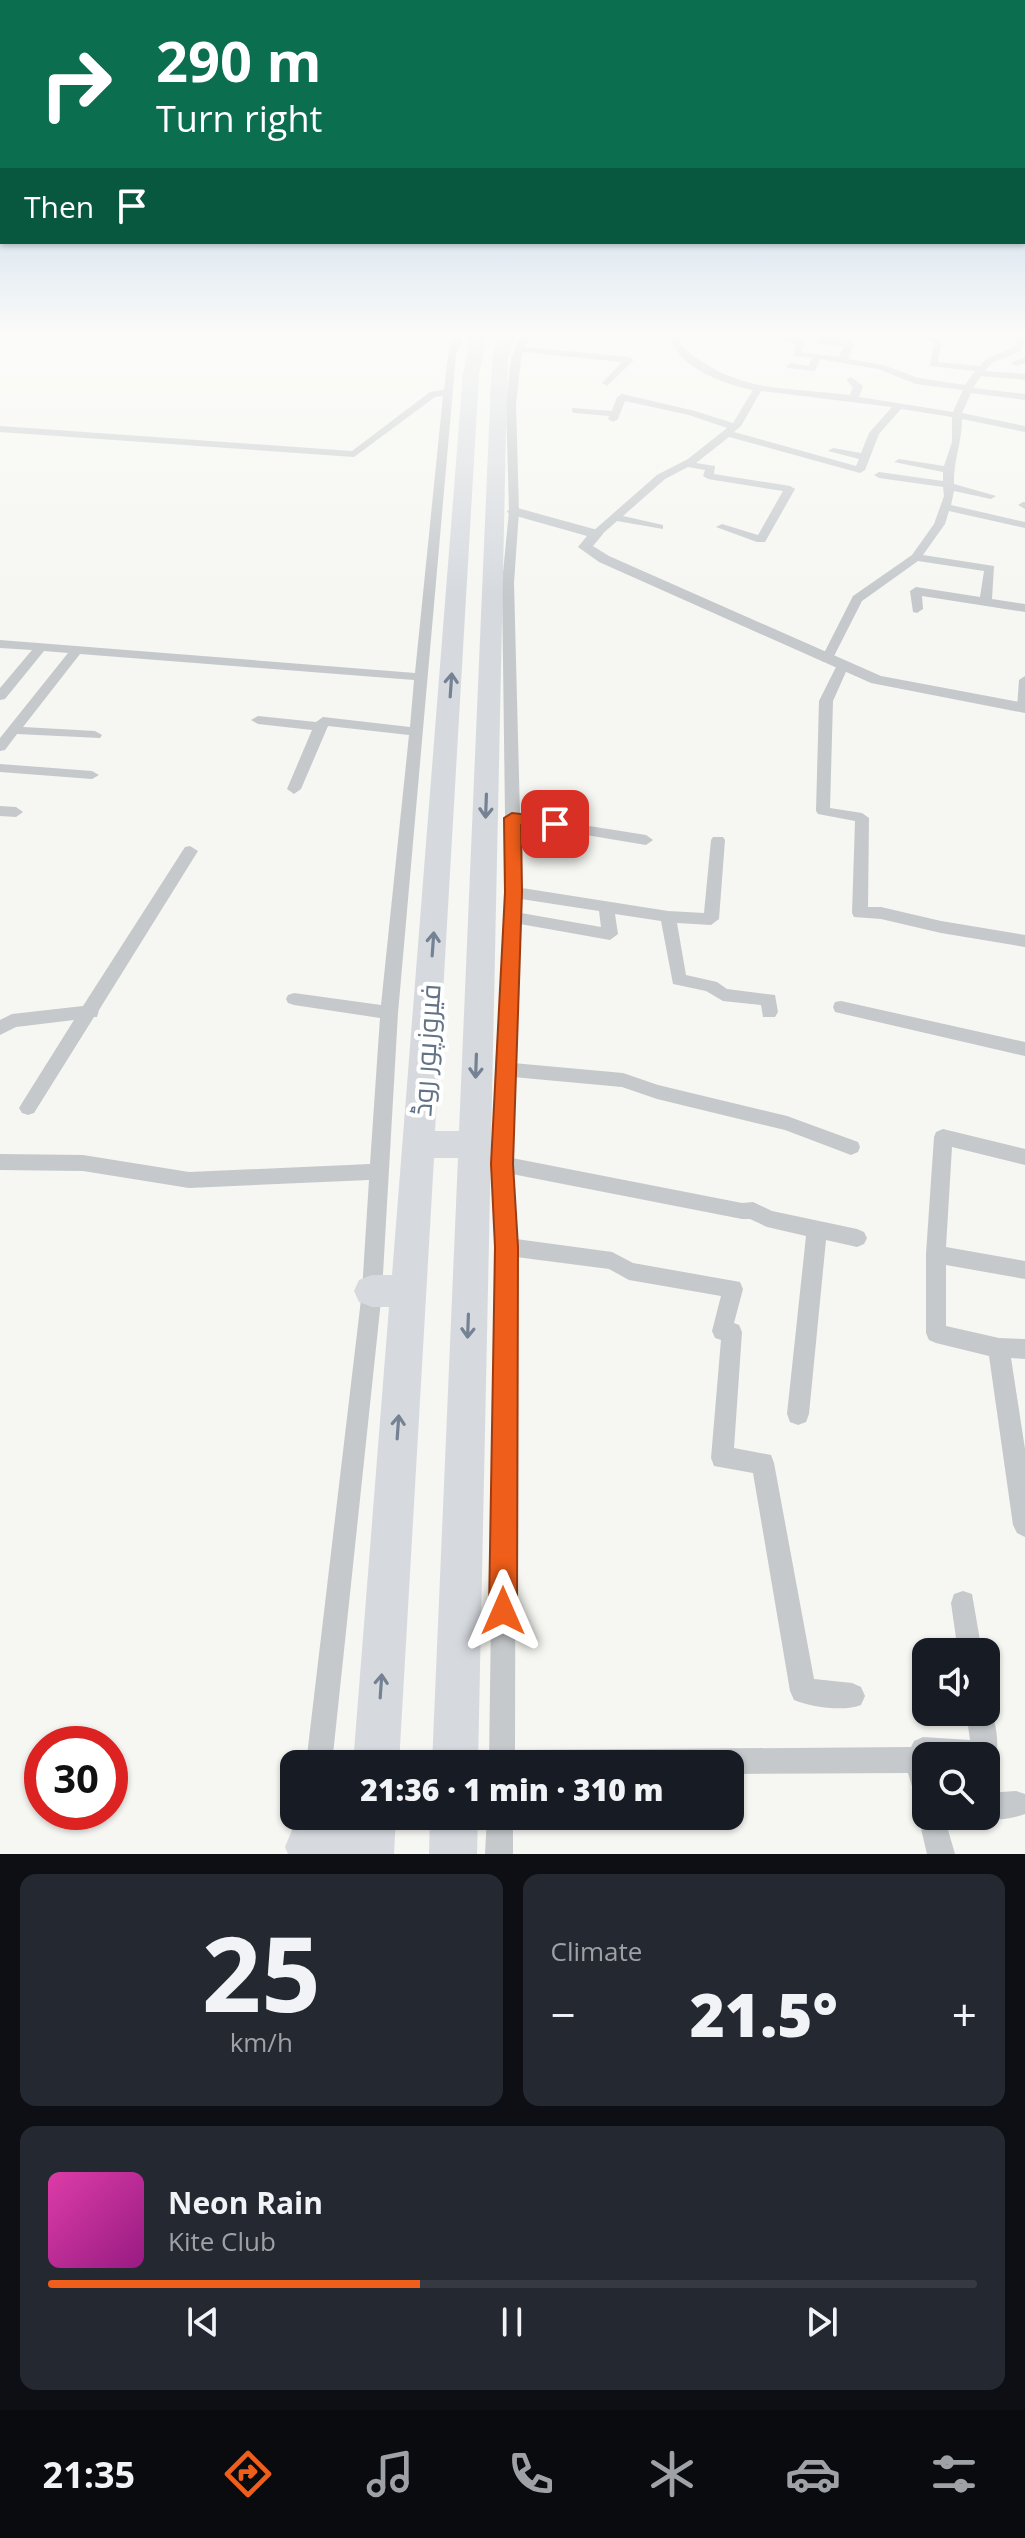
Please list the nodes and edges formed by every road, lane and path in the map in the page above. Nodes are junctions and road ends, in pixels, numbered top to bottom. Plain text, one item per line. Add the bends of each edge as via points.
1 (394, 424) edge
2 (446, 424) edge
3 (468, 424) edge
4 (504, 424) edge
5 (716, 424) edge
6 (734, 424) edge
7 (882, 424) edge
8 (957, 424) edge
9 (1000, 424) edge
10 (0, 429) edge
11 (1025, 429) edge
12 (504, 430) junction
13 (730, 430) junction
14 (833, 451) dead end
15 (865, 457) junction
16 (899, 462) dead end
17 (686, 464) junction
18 (949, 470) junction
19 (879, 475) dead end
20 (896, 487) dead end
21 (948, 494) junction
22 (991, 496) dead end
23 (514, 511) junction
24 (616, 518) junction
25 (1025, 525) edge
26 (659, 527) dead end
27 (722, 527) dead end
28 (596, 534) junction
29 (916, 557) junction
30 (986, 601) junction
31 (1025, 608) edge
32 (917, 609) dead end
33 (0, 644) edge
34 (41, 647) junction
35 (77, 650) junction
36 (835, 662) junction
37 (421, 677) junction
38 (1025, 680) edge
39 (0, 696) edge
40 (1024, 708) edge
41 (258, 720) dead end
42 (320, 727) junction
43 (13, 730) junction
44 (414, 732) junction
45 (95, 735) dead end
46 (0, 747) edge
47 (499, 763) junction
48 (0, 768) edge
49 (92, 775) dead end
50 (294, 789) dead end
51 (512, 818) junction
52 (646, 840) dead end
53 (718, 840) dead end
54 (190, 851) dead end
55 (514, 892) junction
56 (606, 906) junction
57 (511, 917) junction
58 (668, 917) junction
59 (1025, 941) edge
60 (294, 999) dead end
61 (841, 1007) dead end
62 (91, 1012) junction
63 (769, 1012) dead end
64 (389, 1013) junction
65 (0, 1028) edge
66 (1025, 1049) edge
67 (504, 1069) junction
68 (28, 1108) dead end
69 (419, 1144) junction
70 (473, 1145) junction
71 (851, 1147) dead end
72 (1025, 1157) edge
73 (0, 1162) edge
74 (502, 1164) junction
75 (381, 1172) junction
76 (817, 1229) junction
77 (857, 1238) dead end
78 (506, 1247) junction
79 (936, 1254) junction
80 (1025, 1270) edge
81 (372, 1291) junction
82 (408, 1291) junction
83 (999, 1348) junction
84 (1025, 1349) edge
85 (798, 1414) dead end
86 (1025, 1525) edge
87 (963, 1603) dead end
88 (968, 1638) edge
89 (852, 1696) dead end
90 (321, 1750) edge
91 (377, 1750) edge
92 (455, 1750) edge
93 (502, 1750) edge
94 (912, 1760) edge
95 (744, 1762) edge
96 (1016, 1804) dead end
97 (1000, 1805) edge
98 (371, 1830) edge
99 (454, 1830) edge
100 (500, 1830) edge
101 (935, 1830) edge
102 (310, 1839) edge
103 (370, 1854) edge
104 (453, 1854) edge
105 (499, 1854) edge
106 (941, 1854) edge

1 - 10 street via 354,454
2 - 37 street
69 -> 3 highway, فیروزپور روڈ
4 - 12 highway, فیروزپور روڈ
5 - 13 street
6 - 13 street
7 - 15 street
8 - 18 street
9 - 11 street
12 - 23 street
12 - 47 highway, فیروزپور روڈ
13 - 15 street via 860,470
13 - 17 street
14 - 15 street
16 - 18 street
17 - 24 street via 661,477
17 - 27 street via 711,468 708,476 790,489 761,540
18 - 21 street
19 - 21 street
20 - 21 street
21 - 22 street
21 - 25 street
21 - 29 street via 939,524
23 - 28 street
23 - 47 street
24 - 26 street
24 - 28 street
28 - 36 street via 585,547
29 - 30 street via 990,568
29 - 36 street via 857,599
30 - 31 street
30 - 32 street via 916,591
33 - 34 street
34 - 35 street
34 - 39 street
35 - 37 street
35 - 43 street
36 - 40 street via 918,690
36 - 59 street via 826,701 823,811 862,818 860,913
37 - 44 street
38 - 40 street
41 - 42 street
42 - 44 street via 323,721
42 - 50 street
43 - 45 street
43 - 46 street
44 - 64 street
47 - 51 street
47 -> 70 highway, فیروزپور روڈ
48 - 49 street
51 - 52 street
51 - 55 street
53 - 58 street via 711,919
54 - 62 street
55 - 56 street
55 - 57 street
56 - 57 street via 610,934
56 - 58 street
57 - 67 street
58 - 63 street via 679,980 711,986 723,995 769,999
60 - 64 street
61 - 66 street
62 - 65 street via 12,1021
62 - 68 street
64 - 75 street
67 - 71 street via 623,1080 787,1123
67 - 74 street
69 - 70 highway
69 - 82 highway, فیروزپور روڈ
70 -> 92 highway, فیروزپور روڈ
72 - 79 street via 943,1137
73 - 75 street via 83,1163 189,1180
74 - 76 street via 753,1210 767,1219
74 - 78 street
75 - 81 street
76 - 77 street
76 - 85 street
78 - 89 street via 612,1261 629,1271 733,1289 722,1331 732,1332 722,1458 763,1463 803,1691
78 - 93 street
79 - 80 street
79 - 83 street via 936,1333
81 - 82 highway
81 - 90 street
91 -> 82 highway, فیروزپور روڈ
83 - 84 street
83 - 86 street
87 - 88 street
94 - 95 street
96 - 97 street
98 - 103 highway
99 - 104 highway
100 - 105 street
101 - 106 street
102 - 103 highway

